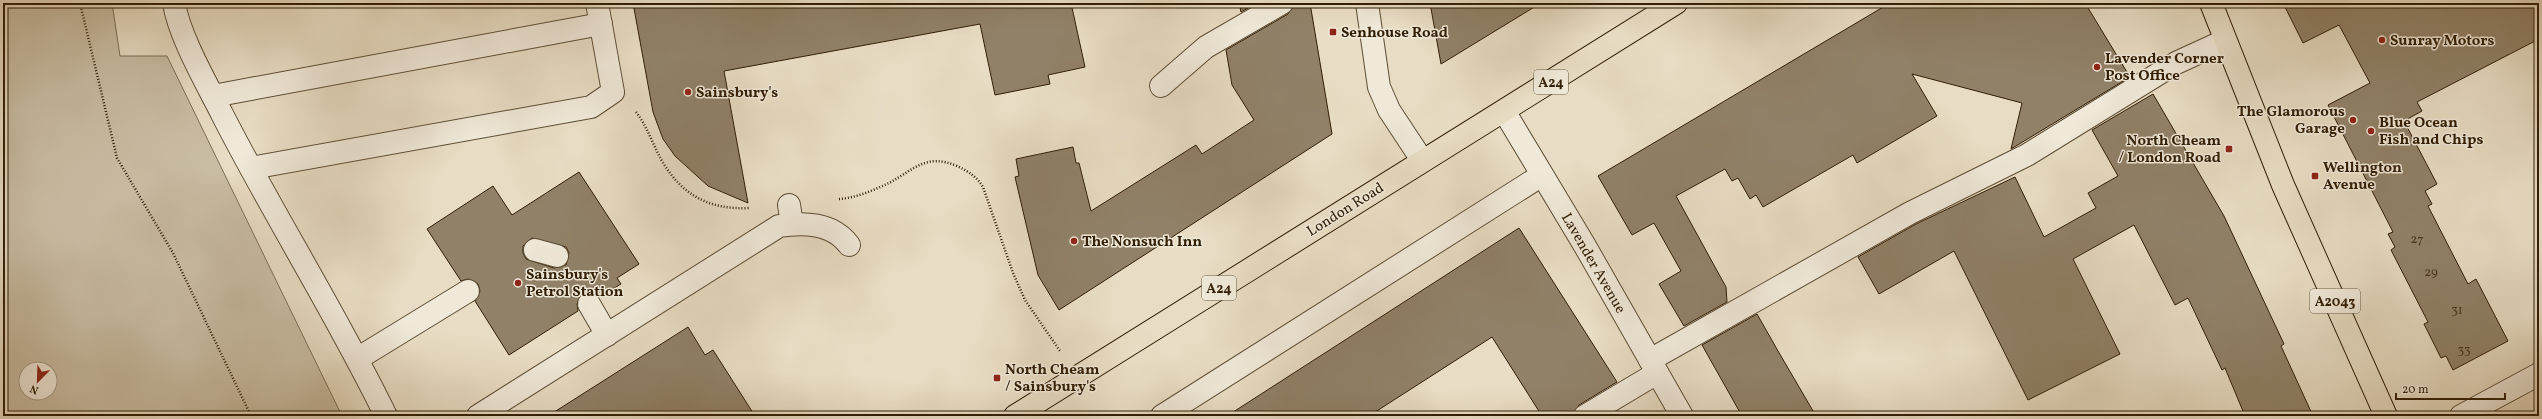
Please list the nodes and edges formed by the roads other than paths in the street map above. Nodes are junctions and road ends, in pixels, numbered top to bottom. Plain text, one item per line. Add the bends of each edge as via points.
1 (174, 3) edge
2 (1282, 3) edge
3 (1367, 3) edge
4 (1676, 3) edge
5 (2211, 3) edge
6 (599, 13) edge
7 (2224, 41) junction
8 (1161, 86) dead end
9 (213, 96) junction
10 (1504, 111) junction
11 (1422, 160) junction
12 (251, 168) junction
13 (1542, 175) junction
14 (849, 245) dead end
15 (534, 250) dead end
16 (557, 256) dead end
17 (468, 291) dead end
18 (589, 304) dead end
19 (607, 335) junction
20 (357, 359) junction
21 (1654, 366) junction
22 (2539, 374) edge
23 (386, 416) edge
24 (478, 416) edge
25 (1015, 416) edge
26 (1162, 416) edge
27 (1585, 416) edge
28 (1682, 416) edge
29 (2386, 416) edge
30 (2461, 416) edge

1 - 9 street via 197,64
2 - 8 street via 1206,47
3 - 11 street via 1379,87 1389,110
4 - 10 main road, London Road / A24
5 - 7 main road, A2043
6 - 9 street
6 - 12 street via 613,92 591,107
7 - 21 street via 2176,63 2027,154 1910,213
7 - 29 main road, A2043 via 2283,185
9 - 12 street
10 - 11 main road, London Road / A24
10 - 13 street, Lavender Avenue
11 - 25 main road, London Road / A24
12 - 20 street
13 - 21 street, Lavender Avenue
13 - 26 street
14 - 19 street via 829,229 790,214 779,226
15 - 16 street
17 - 20 street
18 - 19 street
19 - 24 street
20 - 23 street
21 - 27 street
21 - 28 street, Lavender Avenue
22 - 30 street

